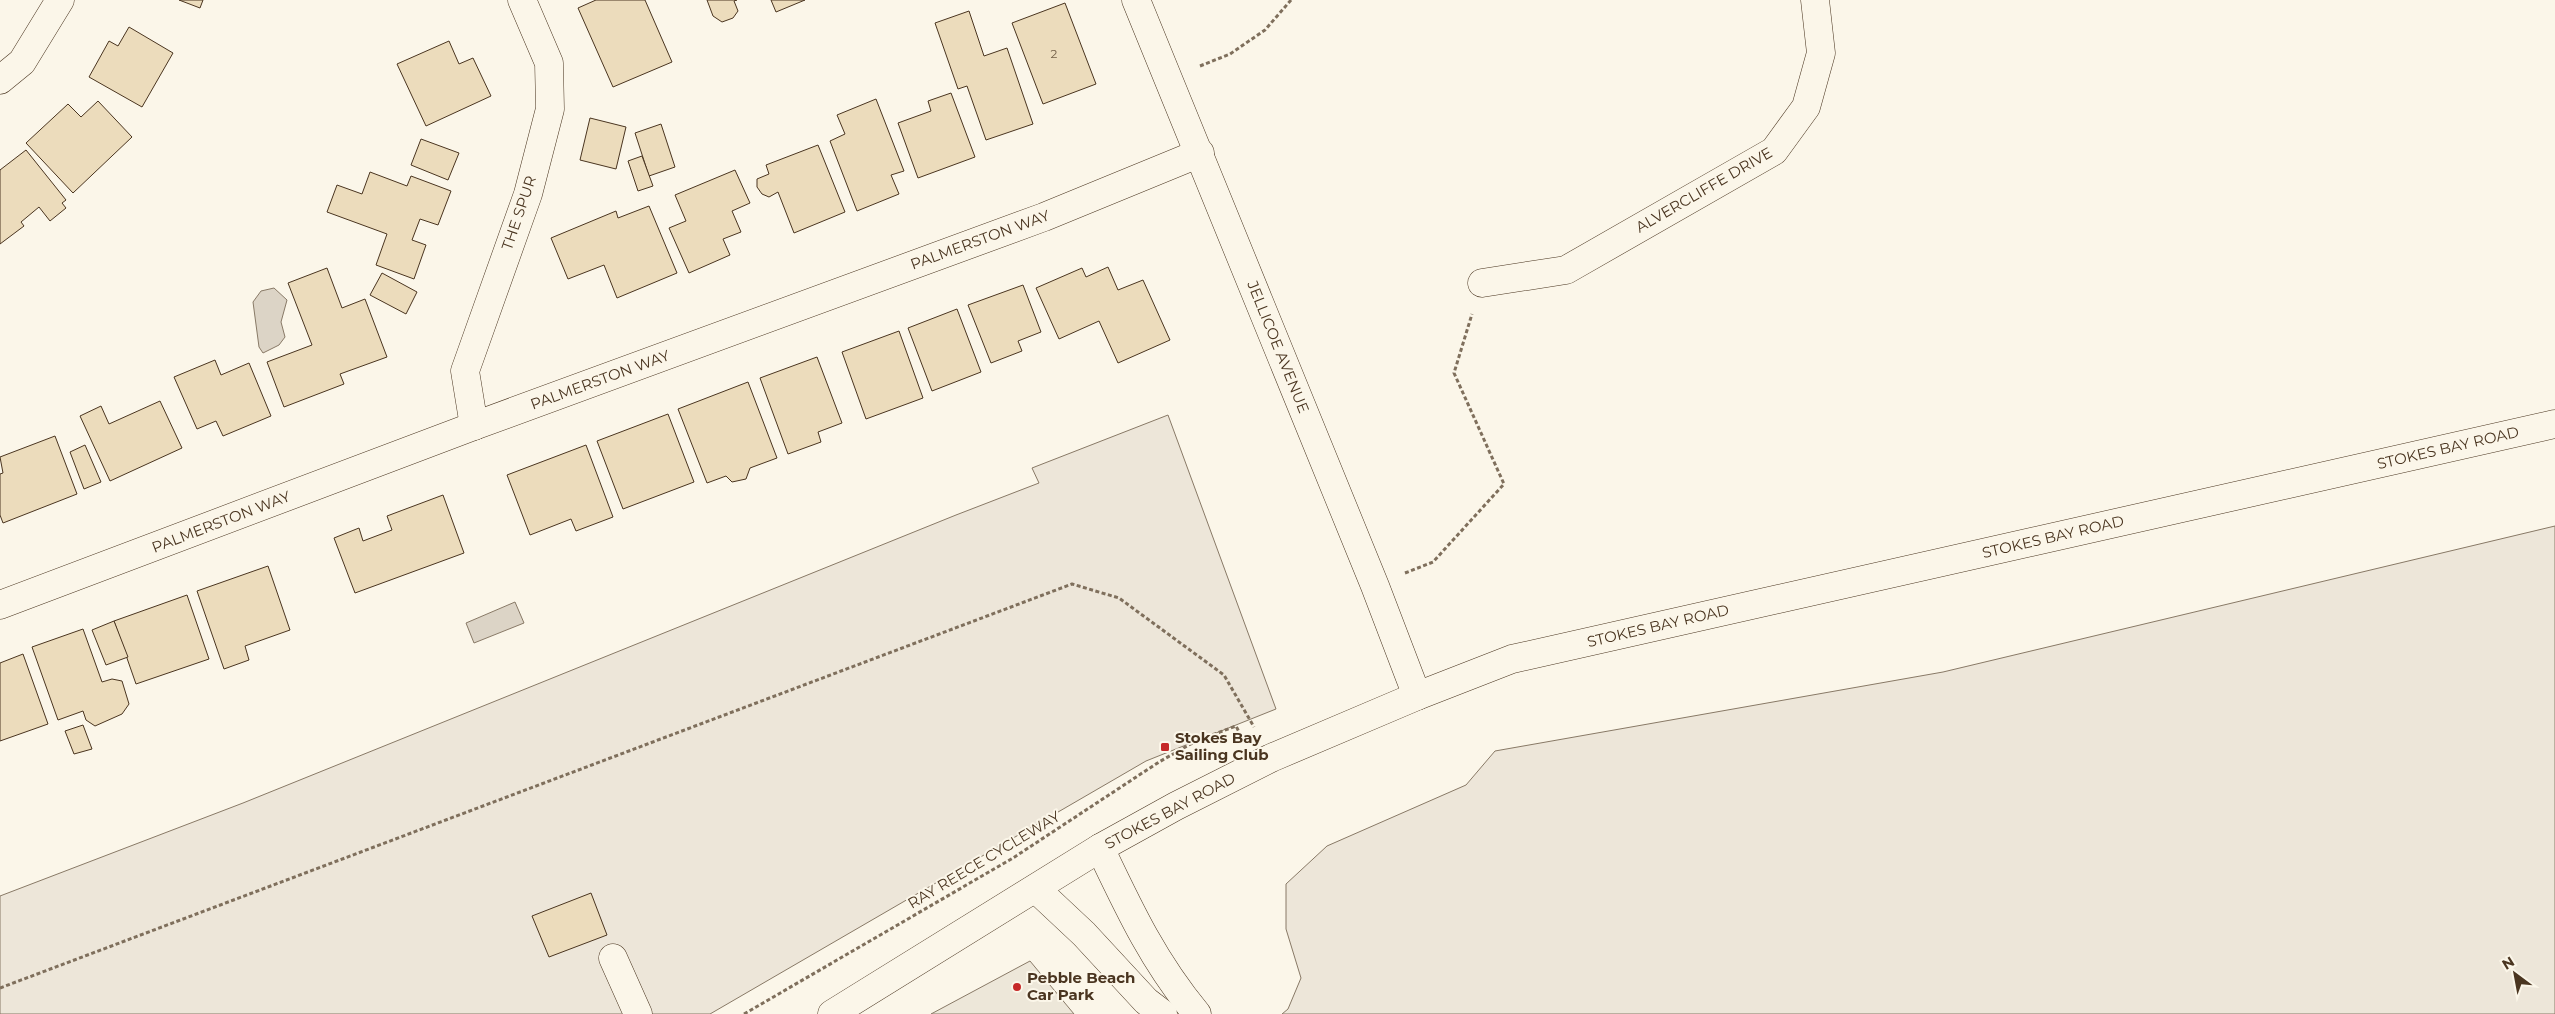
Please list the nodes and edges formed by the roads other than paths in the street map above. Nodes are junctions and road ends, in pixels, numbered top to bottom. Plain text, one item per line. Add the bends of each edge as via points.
1 (60, 0) edge
2 (522, 0) edge
3 (1136, 0) edge
4 (1815, 0) edge
5 (0, 80) edge
6 (1200, 153) junction
7 (1482, 283) road end
8 (2555, 424) edge
9 (474, 426) junction
10 (0, 605) edge
11 (1417, 696) junction
12 (1100, 848) junction
13 (1036, 889) junction
14 (613, 958) dead end
15 (638, 1014) edge
16 (832, 1014) edge
17 (1163, 1014) edge
18 (1197, 1014) edge

1 - 5 street via 22,62
2 - 9 street, THE SPUR via 549,63 550,109 528,194 465,371
3 - 6 street, JELLICOE AVENUE
4 - 7 street, ALVERCLIFFE DRIVE via 1821,52 1819,62 1806,107 1774,151 1566,270
6 - 9 street, PALMERSTON WAY via 1044,217
6 - 11 street, JELLICOE AVENUE
8 - 11 street, STOKES BAY ROAD via 1512,659
9 - 10 street, PALMERSTON WAY
11 - 12 street, STOKES BAY ROAD via 1271,758
12 - 13 street, STOKES BAY ROAD
12 - 18 street via 1143,938 1175,988
13 - 16 street, STOKES BAY ROAD
13 - 17 street via 1084,934 1146,1001
14 - 15 street

